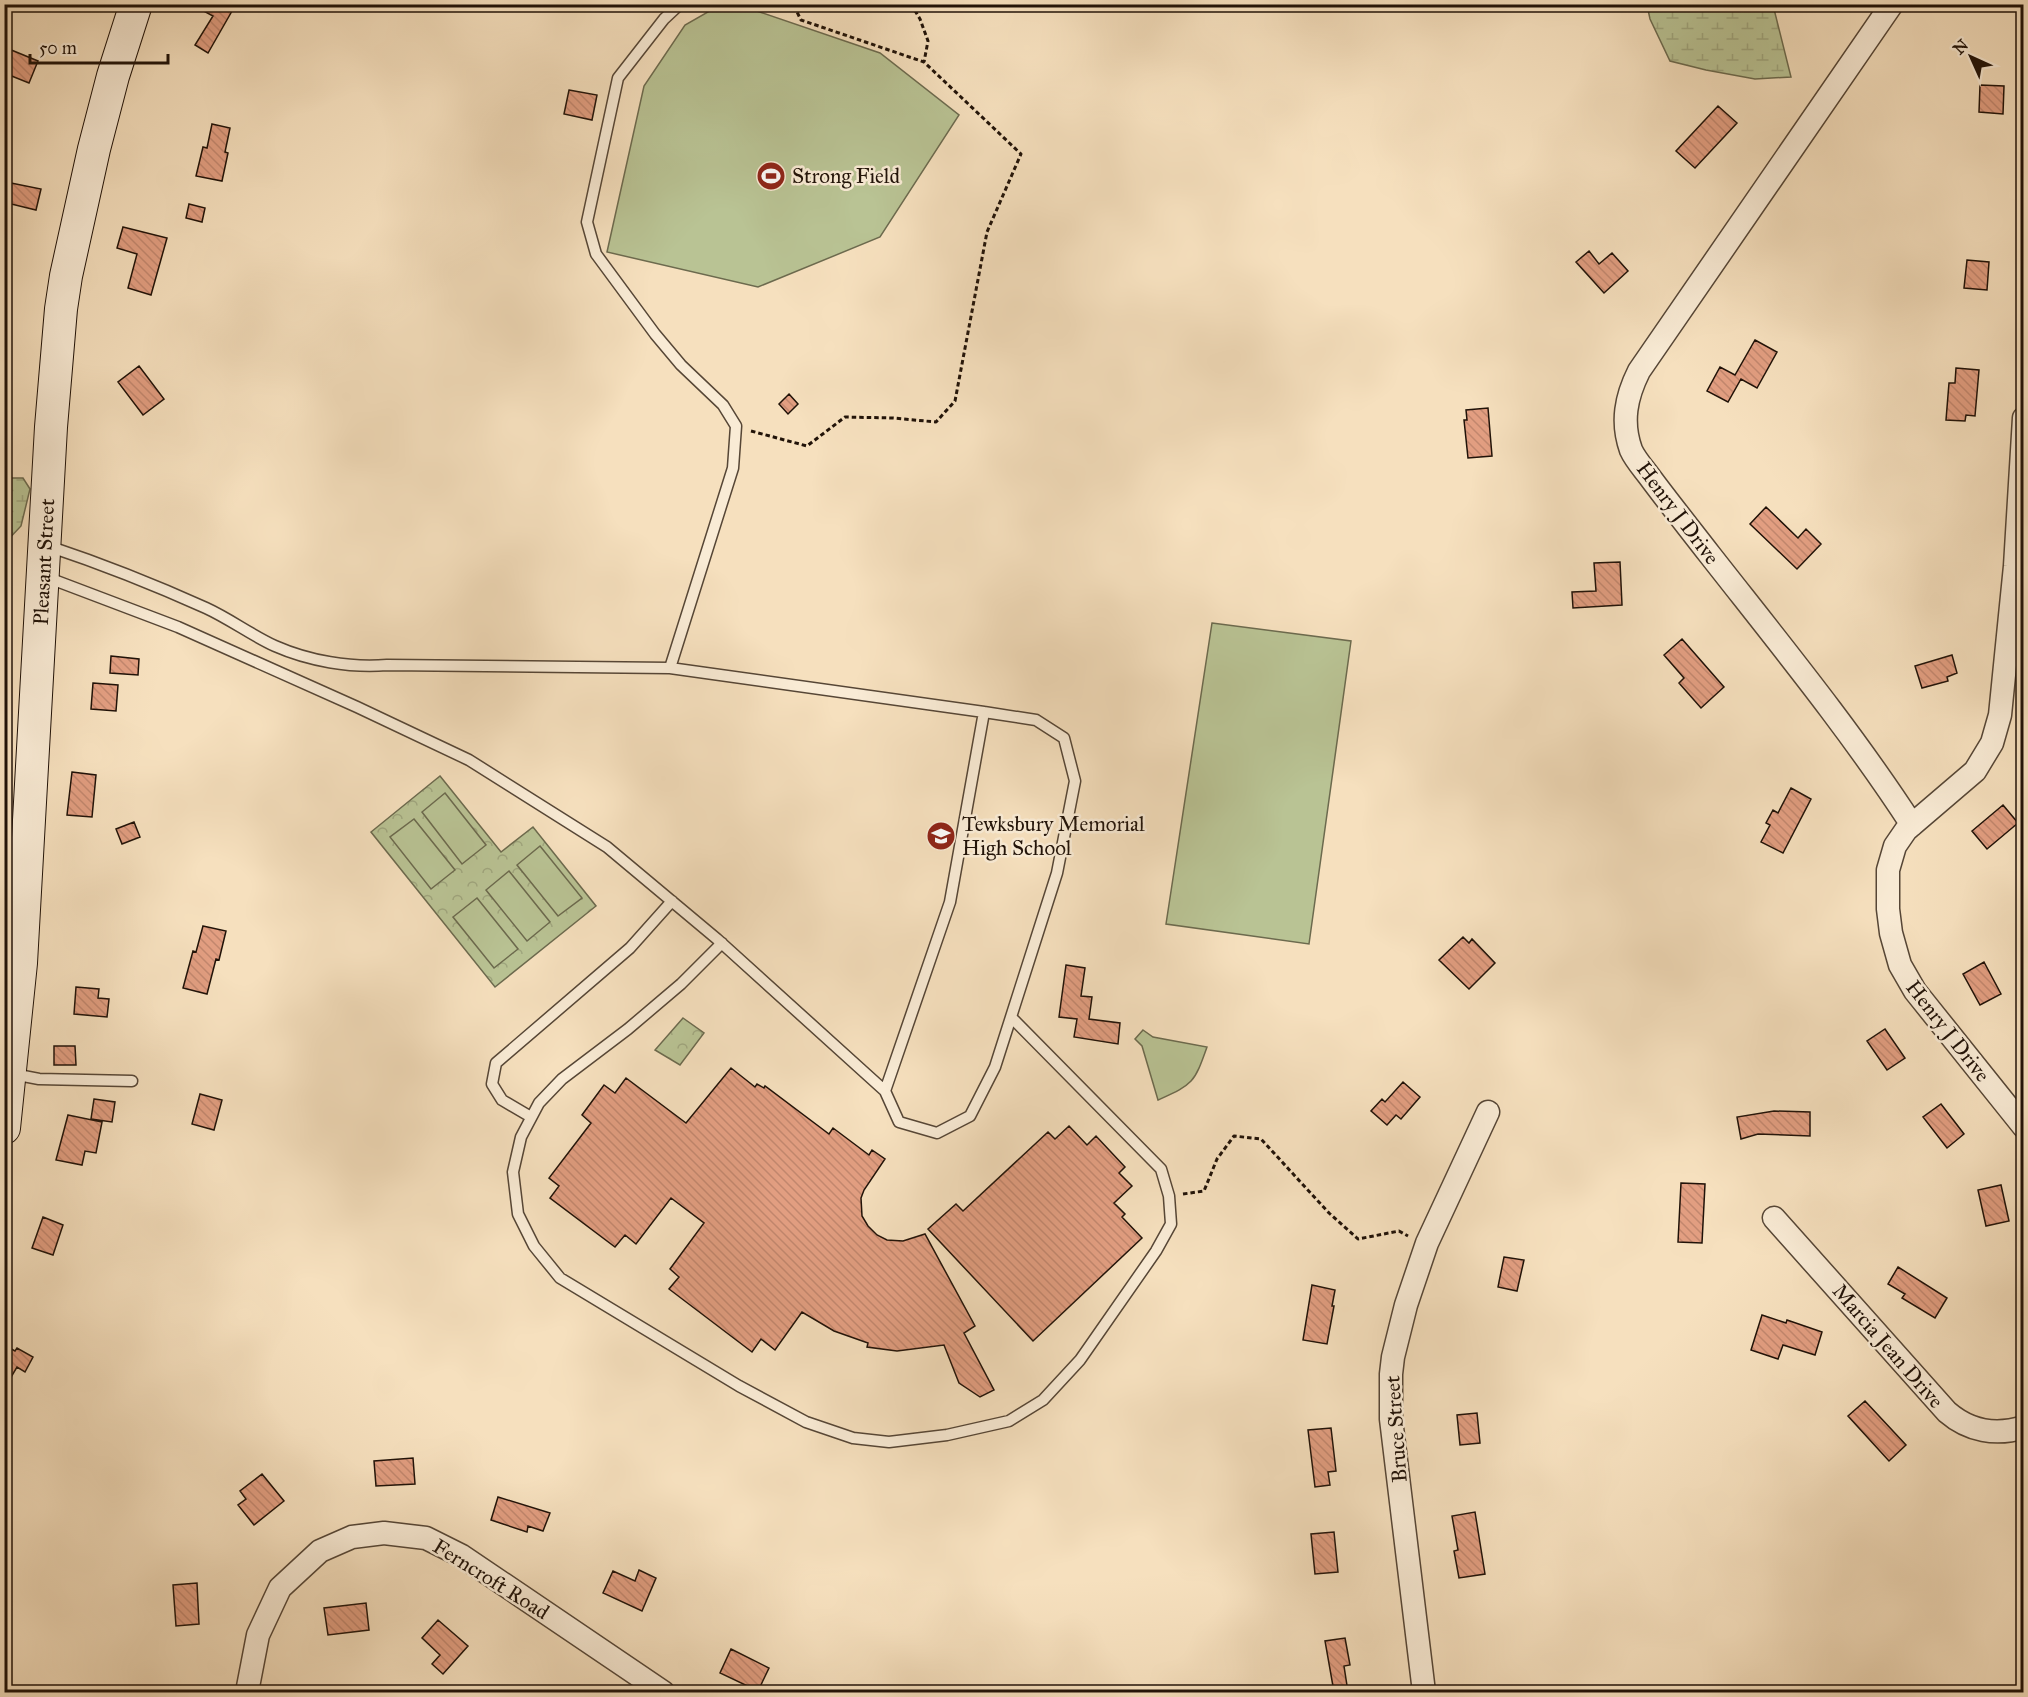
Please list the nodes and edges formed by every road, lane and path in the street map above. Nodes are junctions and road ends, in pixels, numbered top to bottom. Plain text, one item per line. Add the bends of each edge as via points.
1 (136, 4) edge
2 (680, 4) edge
3 (793, 4) edge
4 (911, 4) edge
5 (1892, 4) edge
6 (924, 62) junction
7 (2024, 418) edge
8 (736, 426) junction
9 (45, 544) junction
10 (44, 576) junction
11 (670, 669) junction
12 (984, 712) junction
13 (1912, 825) junction
14 (672, 901) junction
15 (722, 943) junction
16 (1011, 1017) junction
17 (10, 1074) junction
18 (132, 1081) dead end
19 (885, 1091) junction
20 (1488, 1112) dead end
21 (531, 1117) junction
22 (2024, 1127) edge
23 (4, 1128) edge
24 (1169, 1196) junction
25 (1774, 1218) dead end
26 (1427, 1244) junction
27 (2024, 1427) edge
28 (247, 1692) edge
29 (663, 1692) edge
30 (1424, 1692) edge

1 - 9 main road, Pleasant Street via 94,149 66,276 51,427
2 - 8 lane via 618,78 587,222 596,254 655,334 723,405
3 - 6 path via 801,20
4 - 6 path via 928,41
5 - 13 street, Henry J Drive via 1639,371 1626,407 1625,427 1632,452 1661,493 1783,647
6 - 8 path via 1021,154 987,232 955,401 936,422 845,417 807,446
7 - 13 street, Henry J Drive via 2013,588 1997,731 1975,771
8 - 11 lane via 733,468
9 - 10 main road, Pleasant Street
9 - 11 lane via 209,609 276,646 329,661 360,667
10 - 14 lane via 178,627 469,760 608,847
10 - 17 main road, Pleasant Street via 21,963
11 - 12 lane
12 - 16 lane via 1036,720 1064,738 1075,781 1057,873
12 - 19 lane via 950,902
13 - 22 street, Henry J Drive via 1895,846 1888,870 1891,933 1900,965 1926,1007
14 - 15 lane
14 - 21 lane via 630,948 496,1063 492,1084 502,1100
15 - 19 lane
15 - 21 lane via 637,1022 561,1079 538,1103
16 - 19 lane via 995,1067 970,1116 937,1133 899,1122
16 - 24 lane via 1161,1169
17 - 18 lane via 39,1079
17 - 23 main road, Pleasant Street
20 - 26 street, Bruce Street
21 - 24 lane via 521,1137 513,1172 518,1214 534,1246 560,1278 729,1380 806,1422 853,1438 889,1442 947,1435 1009,1420 1043,1400 1080,1360 1156,1251 1171,1224
24 - 26 path via 1204,1191 1217,1159 1234,1136 1261,1139 1358,1239 1399,1231
25 - 27 street, Marcia Jean Drive via 1947,1412 1982,1431
26 - 30 street, Bruce Street via 1398,1331 1390,1391
28 - 29 street, Ferncroft Road via 258,1635 280,1588 320,1551 352,1537 384,1533 426,1538 462,1556

